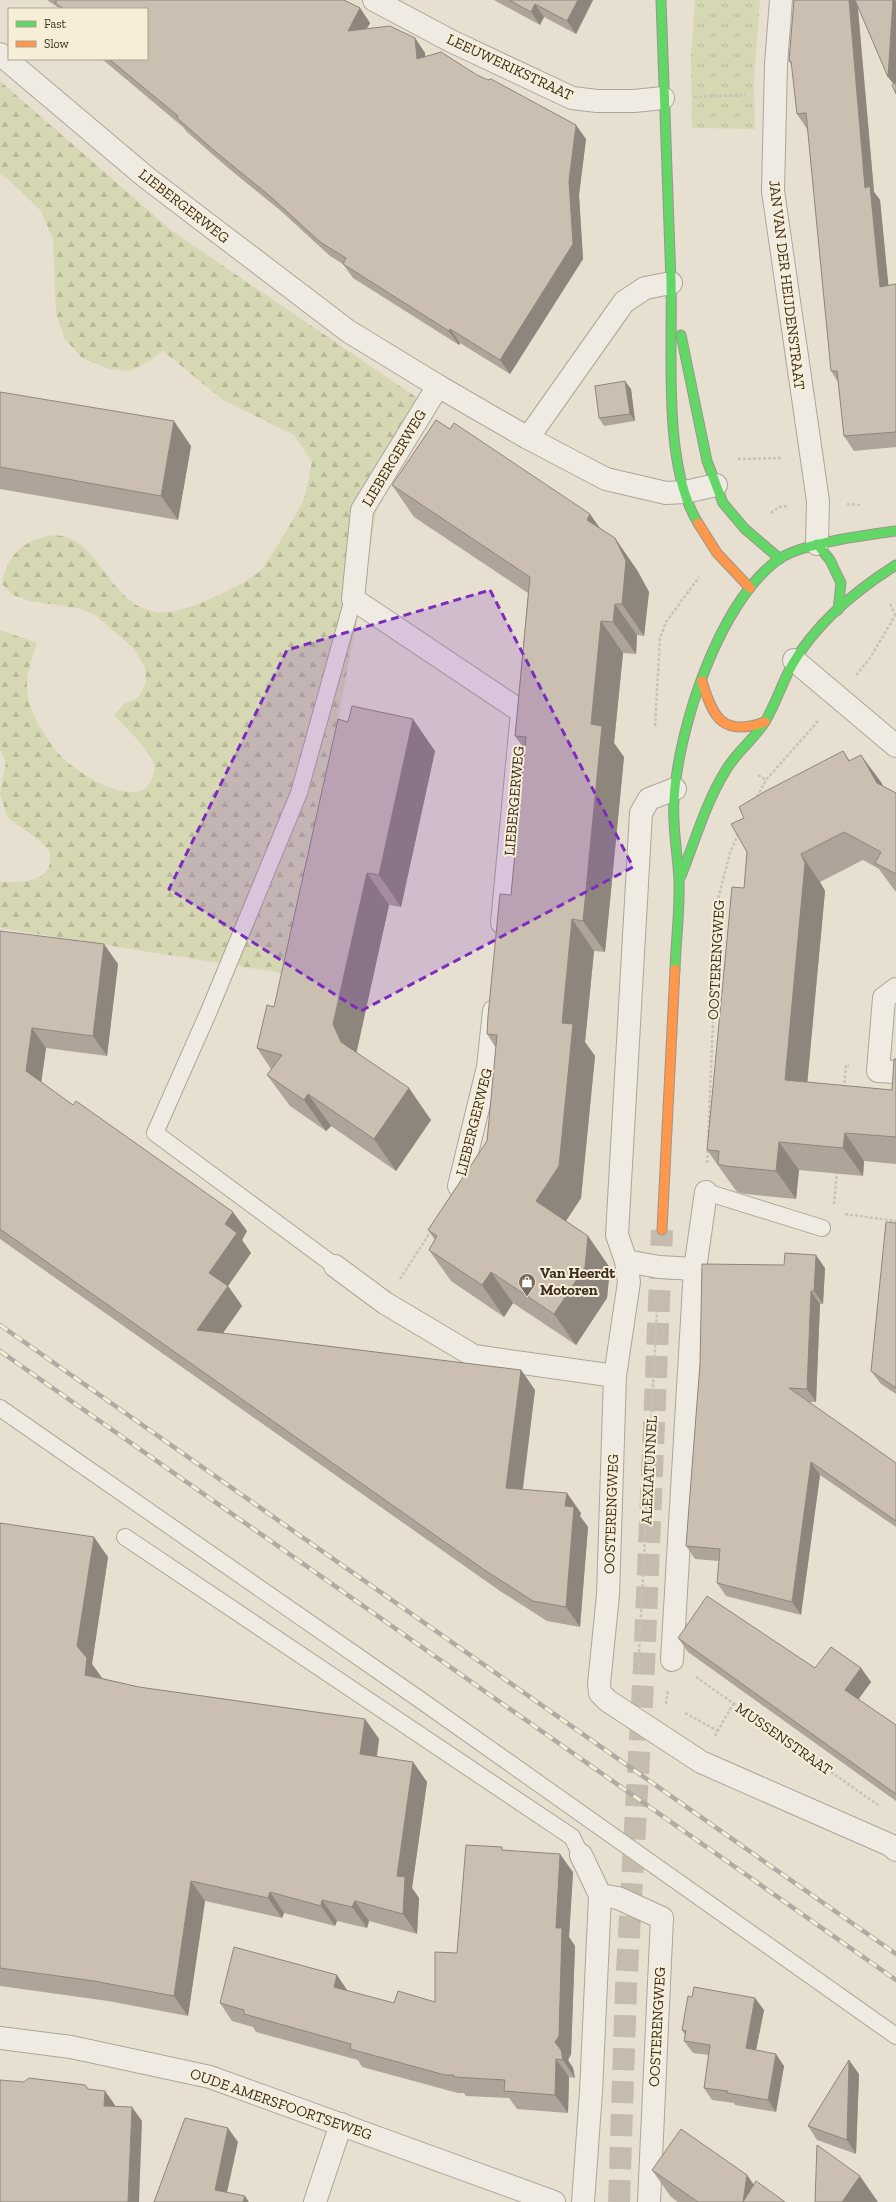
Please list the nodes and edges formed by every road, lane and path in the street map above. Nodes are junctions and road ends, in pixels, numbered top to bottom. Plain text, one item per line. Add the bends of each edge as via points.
1 (374, 0) edge
2 (661, 0) edge
3 (781, 0) edge
4 (0, 54) edge
5 (775, 94) junction
6 (663, 98) junction
7 (671, 283) junction
8 (438, 386) junction
9 (528, 438) junction
10 (716, 485) junction
11 (685, 492) junction
12 (896, 532) edge
13 (817, 544) junction
14 (717, 553) junction
15 (780, 559) junction
16 (896, 565) edge
17 (750, 588) junction
18 (353, 599) junction
19 (838, 610) junction
20 (896, 614) edge
21 (794, 660) junction
22 (702, 681) junction
23 (839, 696) junction
24 (765, 722) junction
25 (654, 731) dead end
26 (896, 746) edge
27 (675, 789) junction
28 (755, 801) edge
29 (741, 828) edge
30 (679, 881) junction
31 (500, 942) edge
32 (896, 989) edge
33 (496, 990) edge
34 (887, 1072) edge
35 (843, 1096) edge
36 (837, 1166) edge
37 (459, 1186) edge
38 (706, 1192) junction
39 (834, 1205) dead end
40 (841, 1214) dead end
41 (896, 1221) edge
42 (822, 1228) dead end
43 (431, 1230) edge
44 (662, 1230) tunnel mouth
45 (626, 1261) junction
46 (335, 1266) joint
47 (659, 1267) junction
48 (695, 1269) junction
49 (385, 1303) junction
50 (615, 1376) junction
51 (0, 1408) edge
52 (125, 1537) dead end
53 (672, 1660) junction
54 (638, 1672) dead end
55 (667, 1704) dead end
56 (733, 1704) junction
57 (673, 1707) dead end
58 (679, 1710) dead end
59 (661, 1738) junction
60 (883, 1809) dead end
61 (893, 1847) edge
62 (582, 1855) joint
63 (600, 1895) junction
64 (896, 2036) edge
65 (0, 2038) edge
66 (341, 2124) junction
67 (315, 2202) edge
68 (554, 2202) edge
69 (583, 2202) edge
70 (649, 2202) edge

1 - 6 street, LEEUWERIKSTRAAT via 450,41 572,98 634,101
2 - 6 main road
3 - 5 street, JAN VAN DER HEIJDENSTRAAT
4 - 8 street, LIEBERGERWEG via 147,178 348,331
5 - 6 path
5 - 13 street, JAN VAN DER HEIJDENSTRAAT via 773,191 818,502
6 - 7 main road
7 - 9 street via 645,288 624,302
7 - 10 main road via 696,414 707,461
7 - 11 main road via 671,388 678,466
8 - 9 street, LIEBERGERWEG
8 - 18 street, LIEBERGERWEG via 362,510
9 - 11 street, LIEBERGERWEG via 606,479 666,493
10 - 11 street, LIEBERGERWEG
10 - 15 main road via 723,503 745,529
11 - 14 main road via 692,513
12 - 13 main road
13 - 15 main road
13 - 19 main road via 830,560 841,583
14 - 17 main road
14 - 25 path via 666,622 660,638
15 - 17 main road
16 - 19 main road via 877,576
17 - 22 main road via 722,630
18 - 31 street, LIEBERGERWEG via 522,712
18 - 46 lane via 299,792 209,1011 155,1133
19 - 21 main road via 807,641
20 - 23 path via 870,658
21 - 23 street
21 - 24 main road
22 - 24 main road via 713,714 727,726 744,728
22 - 27 main road via 685,734
23 - 26 street
23 - 28 path via 766,780
24 - 30 main road via 732,760 709,803
27 - 30 main road via 674,827
27 - 45 street, OOSTERENGWEG via 649,799 641,813 617,1235
29 - 38 path, OOSTERENGWEG via 730,853 718,899
30 - 44 main road
32 - 34 street via 884,998
33 - 37 street, LIEBERGERWEG via 488,1067
34 - 35 path via 846,1065
36 - 39 path
38 - 42 lane
38 - 48 street
40 - 41 path
43 - 49 path
45 - 47 street
45 - 50 street, OOSTERENGWEG via 630,1282
46 - 49 street
47 - 48 street
47 - 54 path, ALEXIATUNNEL
48 - 53 street
49 - 50 street via 474,1356
50 - 59 street, OOSTERENGWEG via 608,1595 600,1693
51 - 64 lane via 425,1703
52 - 62 lane via 572,1837
53 - 56 path, MUSSENSTRAAT
53 - 59 path
55 - 57 path
56 - 58 path via 718,1731
56 - 60 path, MUSSENSTRAAT
59 - 61 street, OOSTERENGWEG via 701,1762
62 - 63 street
63 - 69 street
63 - 70 street, OOSTERENGWEG via 618,1898 662,1918
65 - 66 street, OUDE AMERSFOORTSEWEG via 71,2047 210,2077
66 - 67 street
66 - 68 street, OUDE AMERSFOORTSEWEG

